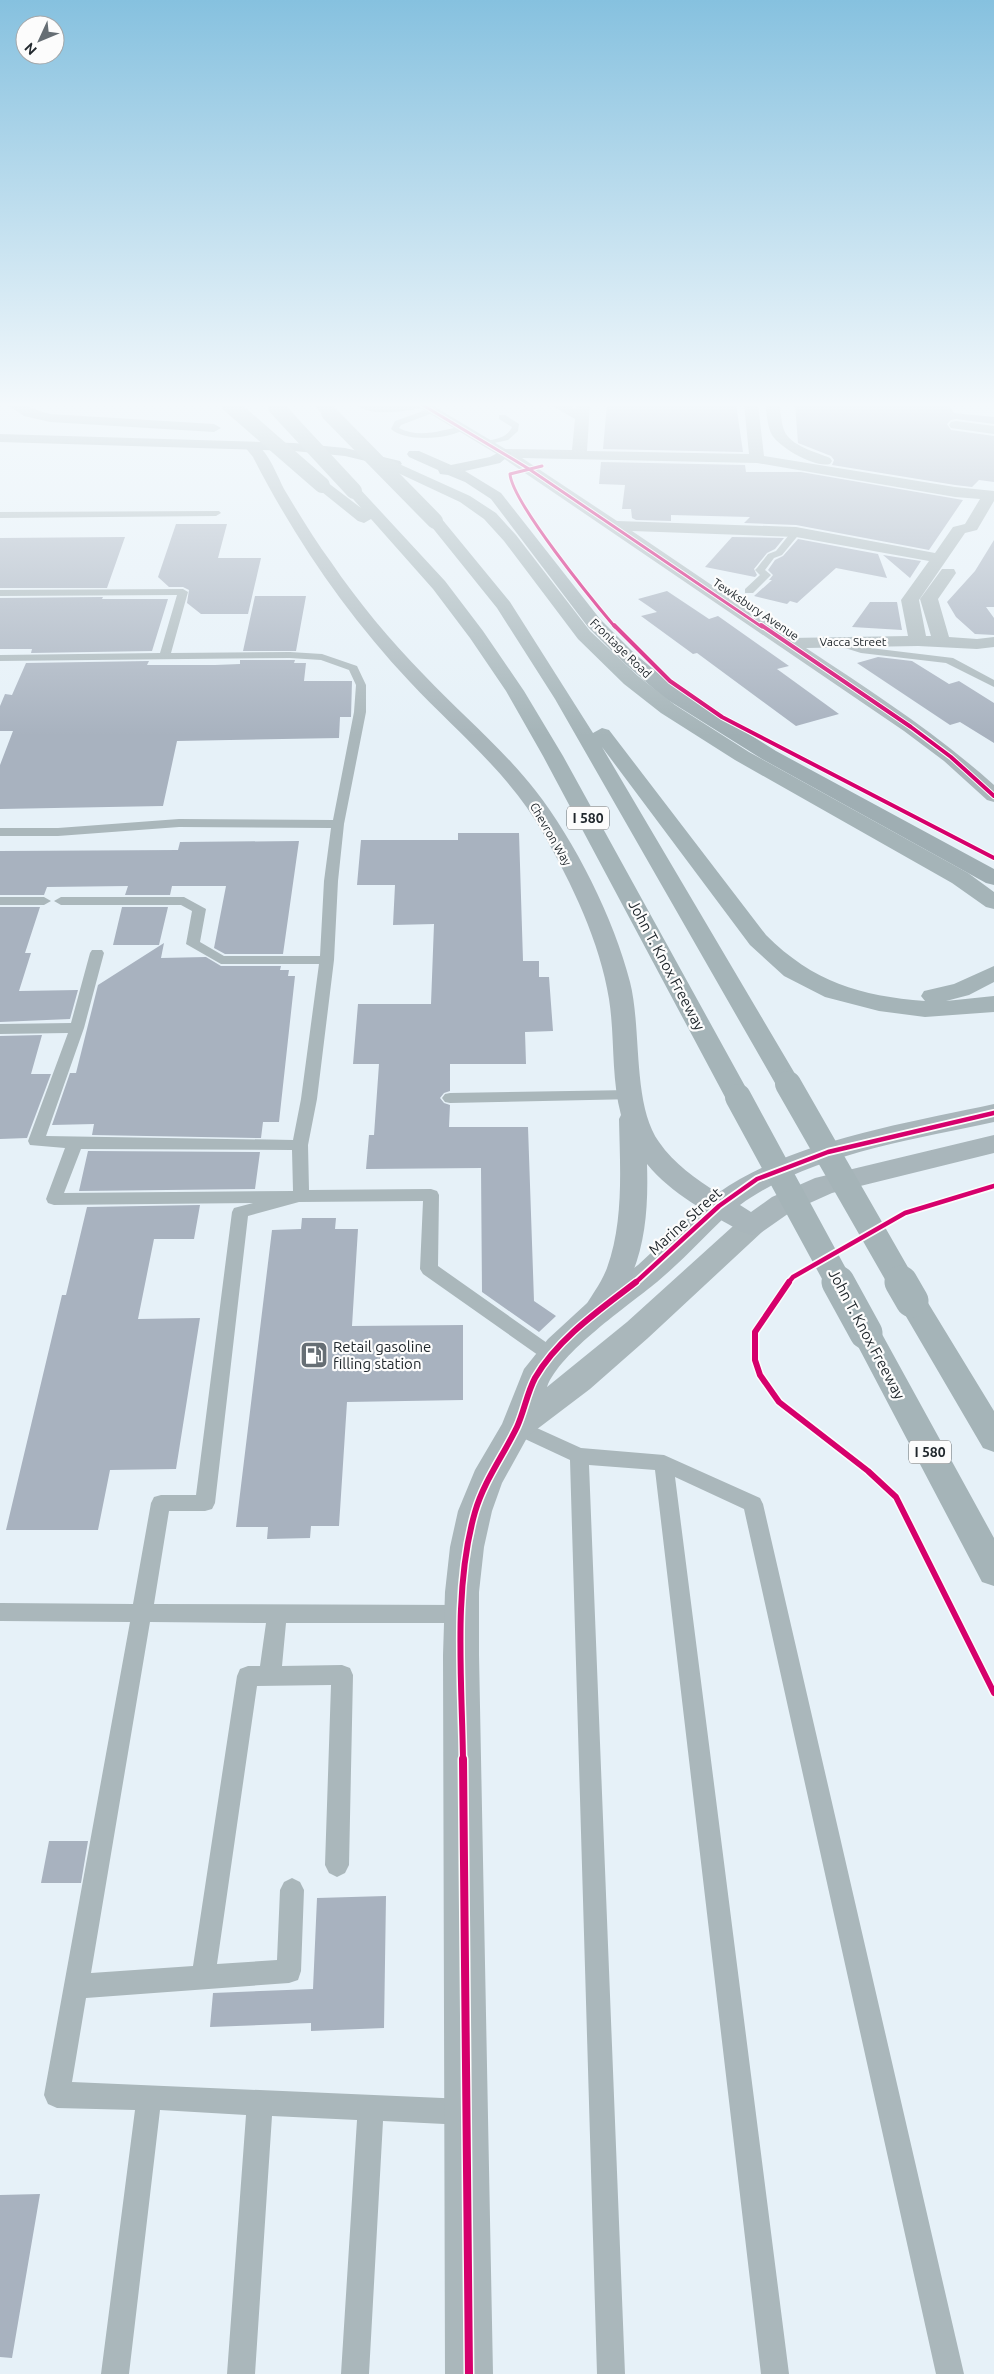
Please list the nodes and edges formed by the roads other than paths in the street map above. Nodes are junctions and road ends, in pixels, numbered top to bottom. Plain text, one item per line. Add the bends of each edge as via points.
1 (0, 515) edge
2 (46, 515) edge
3 (291, 515) edge
4 (360, 515) edge
5 (376, 515) edge
6 (429, 515) edge
7 (488, 515) edge
8 (511, 515) edge
9 (597, 515) edge
10 (983, 515) edge
11 (614, 526) junction
12 (796, 532) junction
13 (412, 555) junction
14 (938, 558) junction
15 (956, 564) dead end
16 (749, 591) dead end
17 (0, 593) edge
18 (516, 623) junction
19 (833, 641) junction
20 (918, 641) junction
21 (942, 642) junction
22 (994, 642) edge
23 (788, 643) junction
24 (165, 656) junction
25 (0, 658) edge
26 (994, 684) edge
27 (994, 796) edge
28 (338, 824) junction
29 (0, 832) edge
30 (994, 878) edge
31 (0, 901) edge
32 (44, 901) dead end
33 (61, 901) dead end
34 (994, 902) edge
35 (97, 953) dead end
36 (327, 960) junction
37 (994, 973) edge
38 (829, 990) junction
39 (994, 1004) edge
40 (77, 1028) junction
41 (0, 1029) edge
42 (450, 1098) dead end
43 (631, 1100) junction
44 (994, 1113) edge
45 (75, 1143) junction
46 (994, 1144) edge
47 (300, 1145) junction
48 (301, 1196) junction
49 (719, 1206) junction
50 (752, 1225) junction
51 (597, 1312) junction
52 (555, 1351) junction
53 (517, 1427) junction
54 (994, 1439) edge
55 (579, 1456) junction
56 (664, 1463) junction
57 (994, 1571) edge
58 (0, 1612) edge
59 (142, 1612) junction
60 (277, 1614) junction
61 (461, 1614) junction
62 (270, 1676) junction
63 (337, 1865) dead end
64 (292, 1890) dead end
65 (203, 1977) junction
66 (76, 1986) junction
67 (149, 2097) junction
68 (260, 2102) junction
69 (372, 2108) junction
70 (465, 2112) junction
71 (115, 2374) edge
72 (241, 2374) edge
73 (355, 2374) edge
74 (469, 2374) edge
75 (611, 2374) edge
76 (774, 2374) edge
77 (950, 2374) edge

1 - 2 lane
3 - 43 street, Chevron Way via 347,597 406,666 520,785 546,820 600,927 610,955 622,1000
4 - 13 highway, bridge
5 - 13 highway, John T. Knox Freeway / I 580, bridge
6 - 18 highway, I 580, bridge
7 - 34 highway via 592,644 630,680 742,756 960,878
8 - 30 main road, Frontage Road via 597,627 670,693 769,755
9 - 11 street, Tewksbury Avenue
10 - 14 street via 977,533 959,530
11 - 12 street
11 - 23 street, Tewksbury Avenue
12 - 14 street
12 - 16 lane via 779,553 771,556 760,570 766,575
13 - 57 highway, John T. Knox Freeway / I 580, bridge via 464,617 528,711
14 - 20 street via 910,600
15 - 21 street via 929,599
17 - 24 lane via 183,592
18 - 38 highway via 772,956 789,970
18 - 54 highway, I 580, bridge via 590,741
19 - 20 street, Vacca Street
19 - 23 street, Vacca Street
19 - 26 lane via 861,650 949,660
20 - 21 street, Vacca Street
21 - 22 street, Vacca Street
23 - 27 street, Tewksbury Avenue via 951,757
24 - 25 lane
24 - 28 lane via 290,655 322,658 353,668 362,685 360,712
28 - 29 lane via 179,823 58,832
28 - 36 lane
31 - 32 lane
33 - 36 lane via 184,901 199,909 192,944 221,960
35 - 40 lane
36 - 47 lane
37 - 38 highway via 967,987 930,996 883,998
38 - 39 highway via 906,1007
40 - 41 lane
40 - 45 lane via 36,1140
42 - 43 lane
43 - 49 street, Chevron Way via 641,1134 665,1167 688,1187
43 - 51 street via 634,1205 631,1229 615,1284
44 - 49 street, Marine Street via 804,1159 757,1179
45 - 47 lane
45 - 48 lane via 54,1198
46 - 50 street via 825,1185 782,1204
47 - 48 lane
48 - 52 lane via 431,1195 429,1269
48 - 59 lane via 240,1212 205,1503 161,1503
49 - 50 street, Chevron Way
49 - 51 street, Marine Street via 641,1279
50 - 53 street via 682,1292 568,1390
51 - 52 street, Marine Street
52 - 53 street, Marine Street via 529,1390
53 - 55 lane
53 - 61 street via 487,1480 475,1511 466,1547
55 - 56 lane
55 - 75 lane
56 - 76 lane
56 - 77 lane via 753,1504
58 - 59 lane
59 - 60 lane
59 - 66 lane
60 - 61 lane
60 - 62 lane
61 - 70 street
62 - 63 lane via 342,1675
62 - 65 lane via 248,1676
64 - 65 lane via 289,1971
65 - 66 lane
66 - 67 lane via 57,2095
67 - 68 lane
67 - 71 lane
68 - 69 lane
68 - 72 lane
69 - 70 lane
69 - 73 lane
70 - 74 street

